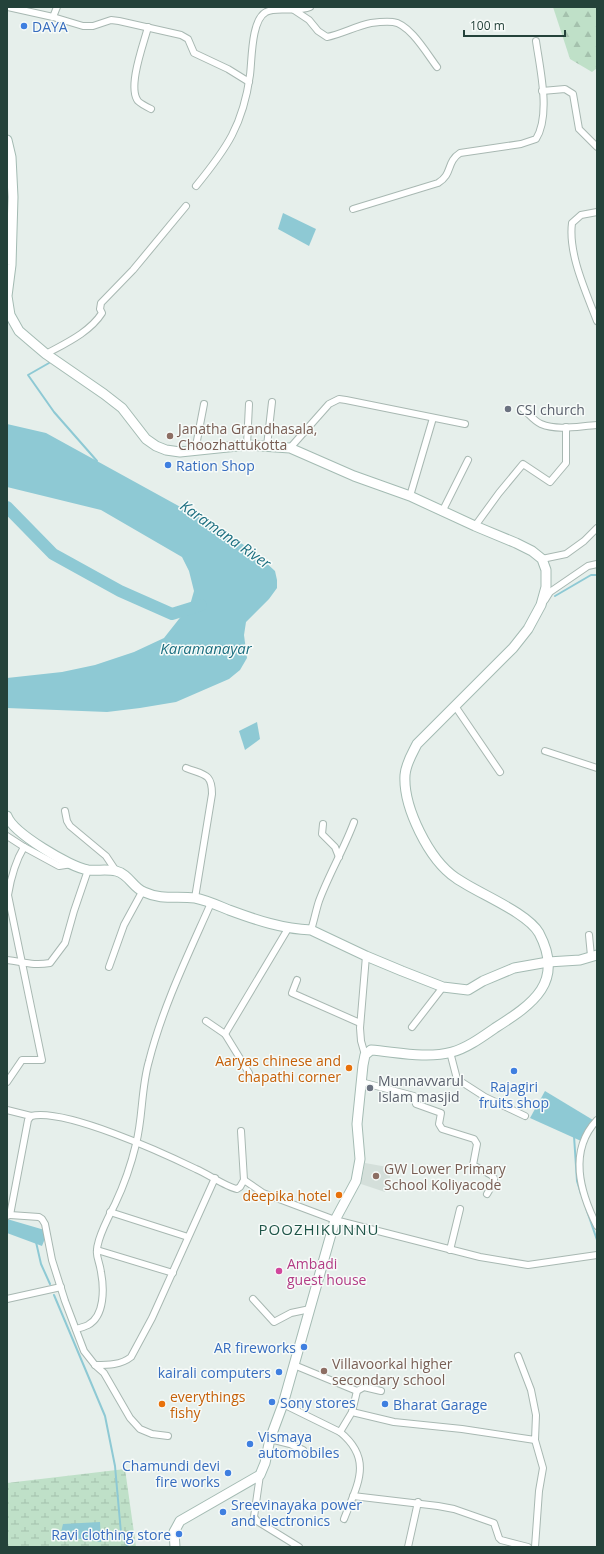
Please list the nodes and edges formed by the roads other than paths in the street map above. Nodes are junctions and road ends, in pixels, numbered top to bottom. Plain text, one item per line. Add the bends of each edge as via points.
1 (8, 7) edge
2 (57, 7) edge
3 (310, 7) edge
4 (294, 10) junction
5 (54, 17) junction
6 (148, 27) junction
7 (536, 41) dead end
8 (437, 68) dead end
9 (249, 82) junction
10 (542, 91) junction
11 (151, 109) dead end
12 (7, 140) edge
13 (597, 147) edge
14 (196, 186) dead end
15 (10, 197) edge
16 (186, 206) dead end
17 (353, 209) dead end
18 (597, 212) edge
19 (9, 226) edge
20 (597, 321) edge
21 (46, 354) junction
22 (272, 402) dead end
23 (204, 404) dead end
24 (249, 404) dead end
25 (522, 408) dead end
26 (433, 418) junction
27 (465, 424) dead end
28 (597, 425) edge
29 (566, 427) junction
30 (247, 445) junction
31 (266, 446) junction
32 (290, 448) junction
33 (195, 451) junction
34 (468, 460) dead end
35 (410, 496) junction
36 (442, 512) junction
37 (475, 526) junction
38 (597, 528) edge
39 (542, 559) junction
40 (597, 564) edge
41 (541, 605) junction
42 (455, 706) junction
43 (545, 751) dead end
44 (186, 768) dead end
45 (597, 768) edge
46 (500, 772) dead end
47 (65, 811) dead end
48 (7, 816) edge
49 (354, 822) dead end
50 (323, 824) dead end
51 (7, 836) edge
52 (24, 847) junction
53 (339, 858) junction
54 (73, 864) junction
55 (88, 870) junction
56 (116, 871) junction
57 (142, 892) junction
58 (8, 896) edge
59 (196, 898) junction
60 (211, 903) junction
61 (290, 928) junction
62 (311, 930) junction
63 (589, 935) dead end
64 (366, 956) junction
65 (594, 956) edge
66 (7, 960) edge
67 (22, 962) junction
68 (548, 962) junction
69 (109, 967) dead end
70 (297, 980) dead end
71 (443, 987) junction
72 (206, 1022) dead end
73 (360, 1023) junction
74 (412, 1027) dead end
75 (225, 1034) junction
76 (450, 1052) junction
77 (365, 1055) junction
78 (248, 1073) dead end
79 (7, 1082) edge
80 (361, 1082) junction
81 (7, 1110) edge
82 (31, 1116) junction
83 (524, 1116) dead end
84 (597, 1120) edge
85 (241, 1131) dead end
86 (137, 1143) junction
87 (215, 1178) junction
88 (244, 1180) junction
89 (487, 1194) dead end
90 (460, 1209) dead end
91 (110, 1212) junction
92 (8, 1216) edge
93 (335, 1220) junction
94 (597, 1226) edge
95 (188, 1237) junction
96 (97, 1250) junction
97 (450, 1250) junction
98 (597, 1254) edge
99 (173, 1272) junction
100 (61, 1287) junction
101 (7, 1299) edge
102 (253, 1299) dead end
103 (310, 1309) junction
104 (76, 1329) junction
105 (518, 1356) dead end
106 (95, 1365) junction
107 (294, 1365) junction
108 (357, 1391) junction
109 (380, 1391) dead end
110 (283, 1404) junction
111 (352, 1412) junction
112 (340, 1432) junction
113 (168, 1436) dead end
114 (270, 1439) junction
115 (534, 1440) junction
116 (303, 1450) dead end
117 (260, 1475) junction
118 (353, 1496) junction
119 (418, 1502) junction
120 (344, 1519) dead end
121 (175, 1547) edge
122 (299, 1547) edge
123 (408, 1547) edge
124 (528, 1547) edge
125 (535, 1547) edge

1 - 5 street
2 - 5 street
3 - 4 street
4 - 8 street via 327,37 370,23 394,22 417,39
4 - 9 street via 273,9 264,12 258,21
5 - 6 street via 83,26 119,20
6 - 9 street via 181,35 188,39 194,53
6 - 11 street via 135,80 135,94 138,102
7 - 10 street
9 - 14 street via 241,117 229,143
10 - 13 street via 565,89 573,94 579,129
10 - 17 street via 543,123 536,140 460,153 454,157 444,179 438,183
12 - 15 main road via 11,157
15 - 19 main road
16 - 21 street via 134,270 102,303 102,313 98,318 74,339
18 - 20 street via 581,215 572,223 571,235 572,248
19 - 21 main road via 11,265 7,296 10,316 19,331
21 - 33 main road via 122,408 146,439 156,446 180,452
22 - 31 street
23 - 33 street
24 - 30 street
25 - 29 street via 540,423
26 - 27 street
26 - 32 street via 339,400 329,404
26 - 35 street
28 - 29 street
29 - 37 street via 566,463 550,482 523,464
30 - 31 main road
30 - 33 main road
31 - 32 main road
32 - 35 main road via 354,476
34 - 36 street
35 - 36 main road
36 - 37 main road
37 - 39 main road via 522,546
38 - 39 street via 566,554
39 - 41 main road via 546,570 546,587
40 - 41 street via 588,566 550,592
41 - 42 main road via 528,629 513,648
42 - 46 street
42 - 68 main road via 417,744 408,760 405,774 406,789 416,822 425,841 450,874 528,921 538,932
43 - 45 street
44 - 59 street via 208,776 212,783
47 - 56 street via 70,826 106,856
48 - 54 main road via 21,833
49 - 53 street
50 - 53 street via 322,834 335,847
51 - 52 street
52 - 54 street via 60,866
52 - 58 street via 17,858
53 - 62 street via 318,902
54 - 55 main road
55 - 56 main road
55 - 67 street via 64,943 56,956 50,963 40,965
56 - 57 main road via 126,876
57 - 59 main road via 164,898
57 - 69 street via 124,925
58 - 67 street
59 - 60 main road
60 - 61 main road via 264,922
60 - 86 street via 158,1028 148,1062
61 - 62 main road
61 - 75 street
62 - 64 main road
63 - 65 street
64 - 71 main road
64 - 73 street
65 - 68 main road via 580,960
66 - 67 street
67 - 79 street via 42,1060 22,1060
68 - 71 main road via 514,968 468,990
68 - 76 main road via 544,984 534,1000 521,1012 477,1040
70 - 73 street via 292,993
71 - 74 street
72 - 75 street
73 - 77 street via 360,1041
75 - 78 street
76 - 77 main road via 419,1055 371,1050
76 - 83 street via 457,1079
77 - 80 main road
80 - 89 street via 414,1096 416,1104 441,1113 442,1129 474,1139 477,1144 473,1165 494,1178
80 - 93 main road via 357,1124 360,1159 356,1181
81 - 82 street
82 - 86 street via 55,1116 104,1130
82 - 92 street via 28,1120
84 - 94 street via 584,1139 579,1155 579,1176
85 - 88 street
86 - 87 street
86 - 91 street
87 - 88 street via 237,1189
87 - 95 street
88 - 93 street via 263,1193
90 - 97 street
91 - 95 street
91 - 96 street
92 - 100 street via 42,1219
93 - 97 street
93 - 103 main road
95 - 99 street
96 - 99 street
96 - 104 street via 102,1281 101,1303 93,1321
97 - 98 street via 528,1265
99 - 106 street via 131,1357 117,1364
100 - 101 street
100 - 104 street
102 - 103 street via 274,1322 291,1313
103 - 107 main road
104 - 106 street via 84,1351
105 - 115 street via 531,1390 536,1415
106 - 113 street via 104,1373 130,1418 140,1429
107 - 108 street
107 - 110 main road
108 - 109 street via 364,1387
108 - 111 street
110 - 112 street
110 - 114 main road
111 - 112 street
111 - 115 street via 394,1422 475,1430
112 - 118 street via 348,1438 359,1455 361,1466
114 - 116 street
114 - 117 main road
115 - 125 street via 543,1468
117 - 121 main road via 180,1521 174,1532
117 - 122 street via 254,1518
118 - 119 street
118 - 120 street
119 - 123 street
119 - 124 street via 454,1509 494,1524 501,1540

